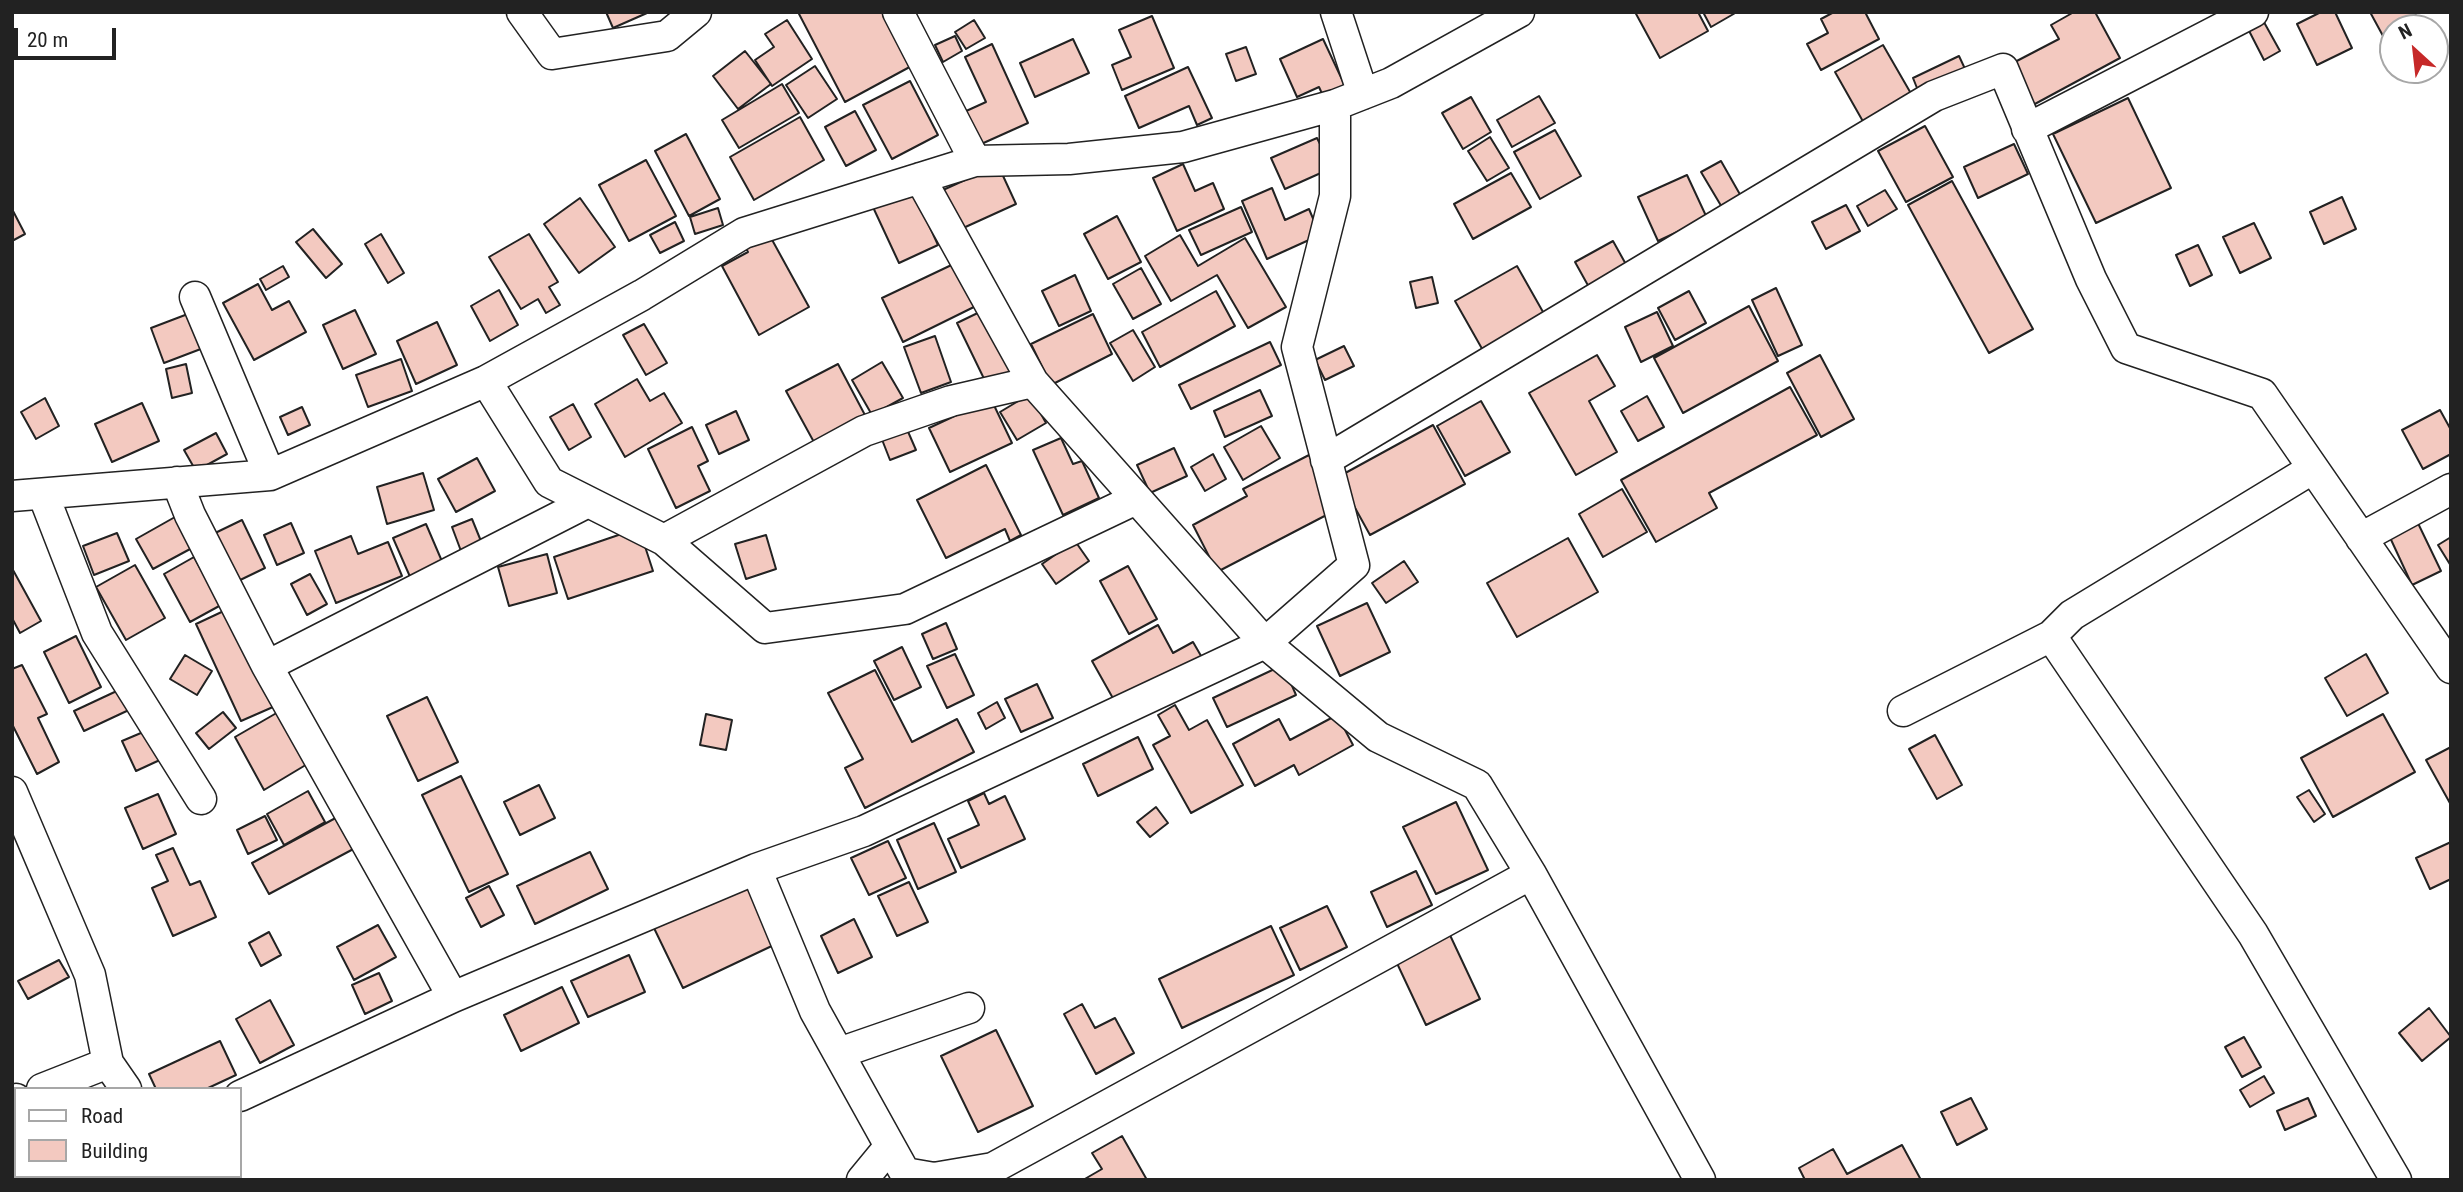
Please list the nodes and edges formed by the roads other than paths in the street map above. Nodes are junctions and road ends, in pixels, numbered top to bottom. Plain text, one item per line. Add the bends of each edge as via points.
1 (522, 12) edge
2 (696, 12) edge
3 (898, 12) edge
4 (1336, 12) edge
5 (1519, 12) edge
6 (2253, 12) edge
7 (1363, 94) junction
8 (1335, 105) junction
9 (2027, 129) junction
10 (975, 160) junction
11 (920, 178) junction
12 (195, 297) dead end
13 (486, 381) junction
14 (1033, 382) junction
15 (1326, 460) junction
16 (2312, 469) junction
17 (271, 475) junction
18 (177, 482) junction
19 (2451, 489) edge
20 (43, 494) junction
21 (12, 496) edge
22 (1136, 499) junction
23 (589, 502) junction
24 (2361, 538) junction
25 (664, 540) junction
26 (2051, 636) junction
27 (1265, 643) junction
28 (267, 666) junction
29 (2450, 666) edge
30 (1903, 711) dead end
31 (201, 799) dead end
32 (16, 808) edge
33 (756, 869) junction
34 (1531, 874) junction
35 (453, 997) junction
36 (969, 1008) dead end
37 (839, 1054) junction
38 (108, 1063) junction
39 (46, 1087) edge
40 (126, 1087) edge
41 (242, 1095) edge
42 (890, 1146) junction
43 (862, 1180) edge
44 (1700, 1180) edge
45 (2396, 1180) edge

1 - 2 street via 552,54 667,36
3 - 10 street
4 - 7 street
5 - 7 street
6 - 9 street
7 - 8 street
8 - 10 street via 1183,147 1069,159
8 - 15 street via 1335,196 1297,347
9 - 15 street via 2003,69 1934,96
9 - 16 street via 2126,348 2262,394
10 - 11 street
11 - 13 street via 744,233
11 - 14 street
12 - 17 street
13 - 17 street
13 - 23 street via 549,482
14 - 22 street
14 - 25 street via 951,401 864,430
15 - 27 street via 1354,565
16 - 24 street
16 - 26 street via 2071,615
17 - 18 street
18 - 20 street
18 - 28 street
19 - 24 street
20 - 21 street
20 - 31 street via 97,633
22 - 25 street via 905,609 765,628
22 - 27 street
23 - 25 street
23 - 28 street
24 - 29 street
26 - 30 street
26 - 45 street via 2253,934
27 - 33 street via 864,831
27 - 34 street via 1378,737 1477,785
28 - 35 street
32 - 38 street via 90,975
33 - 35 street
33 - 37 street
34 - 42 street via 993,1168 934,1178 905,1173
34 - 44 street
35 - 41 street
36 - 37 street
37 - 42 street
38 - 39 street
38 - 40 street
42 - 43 street

